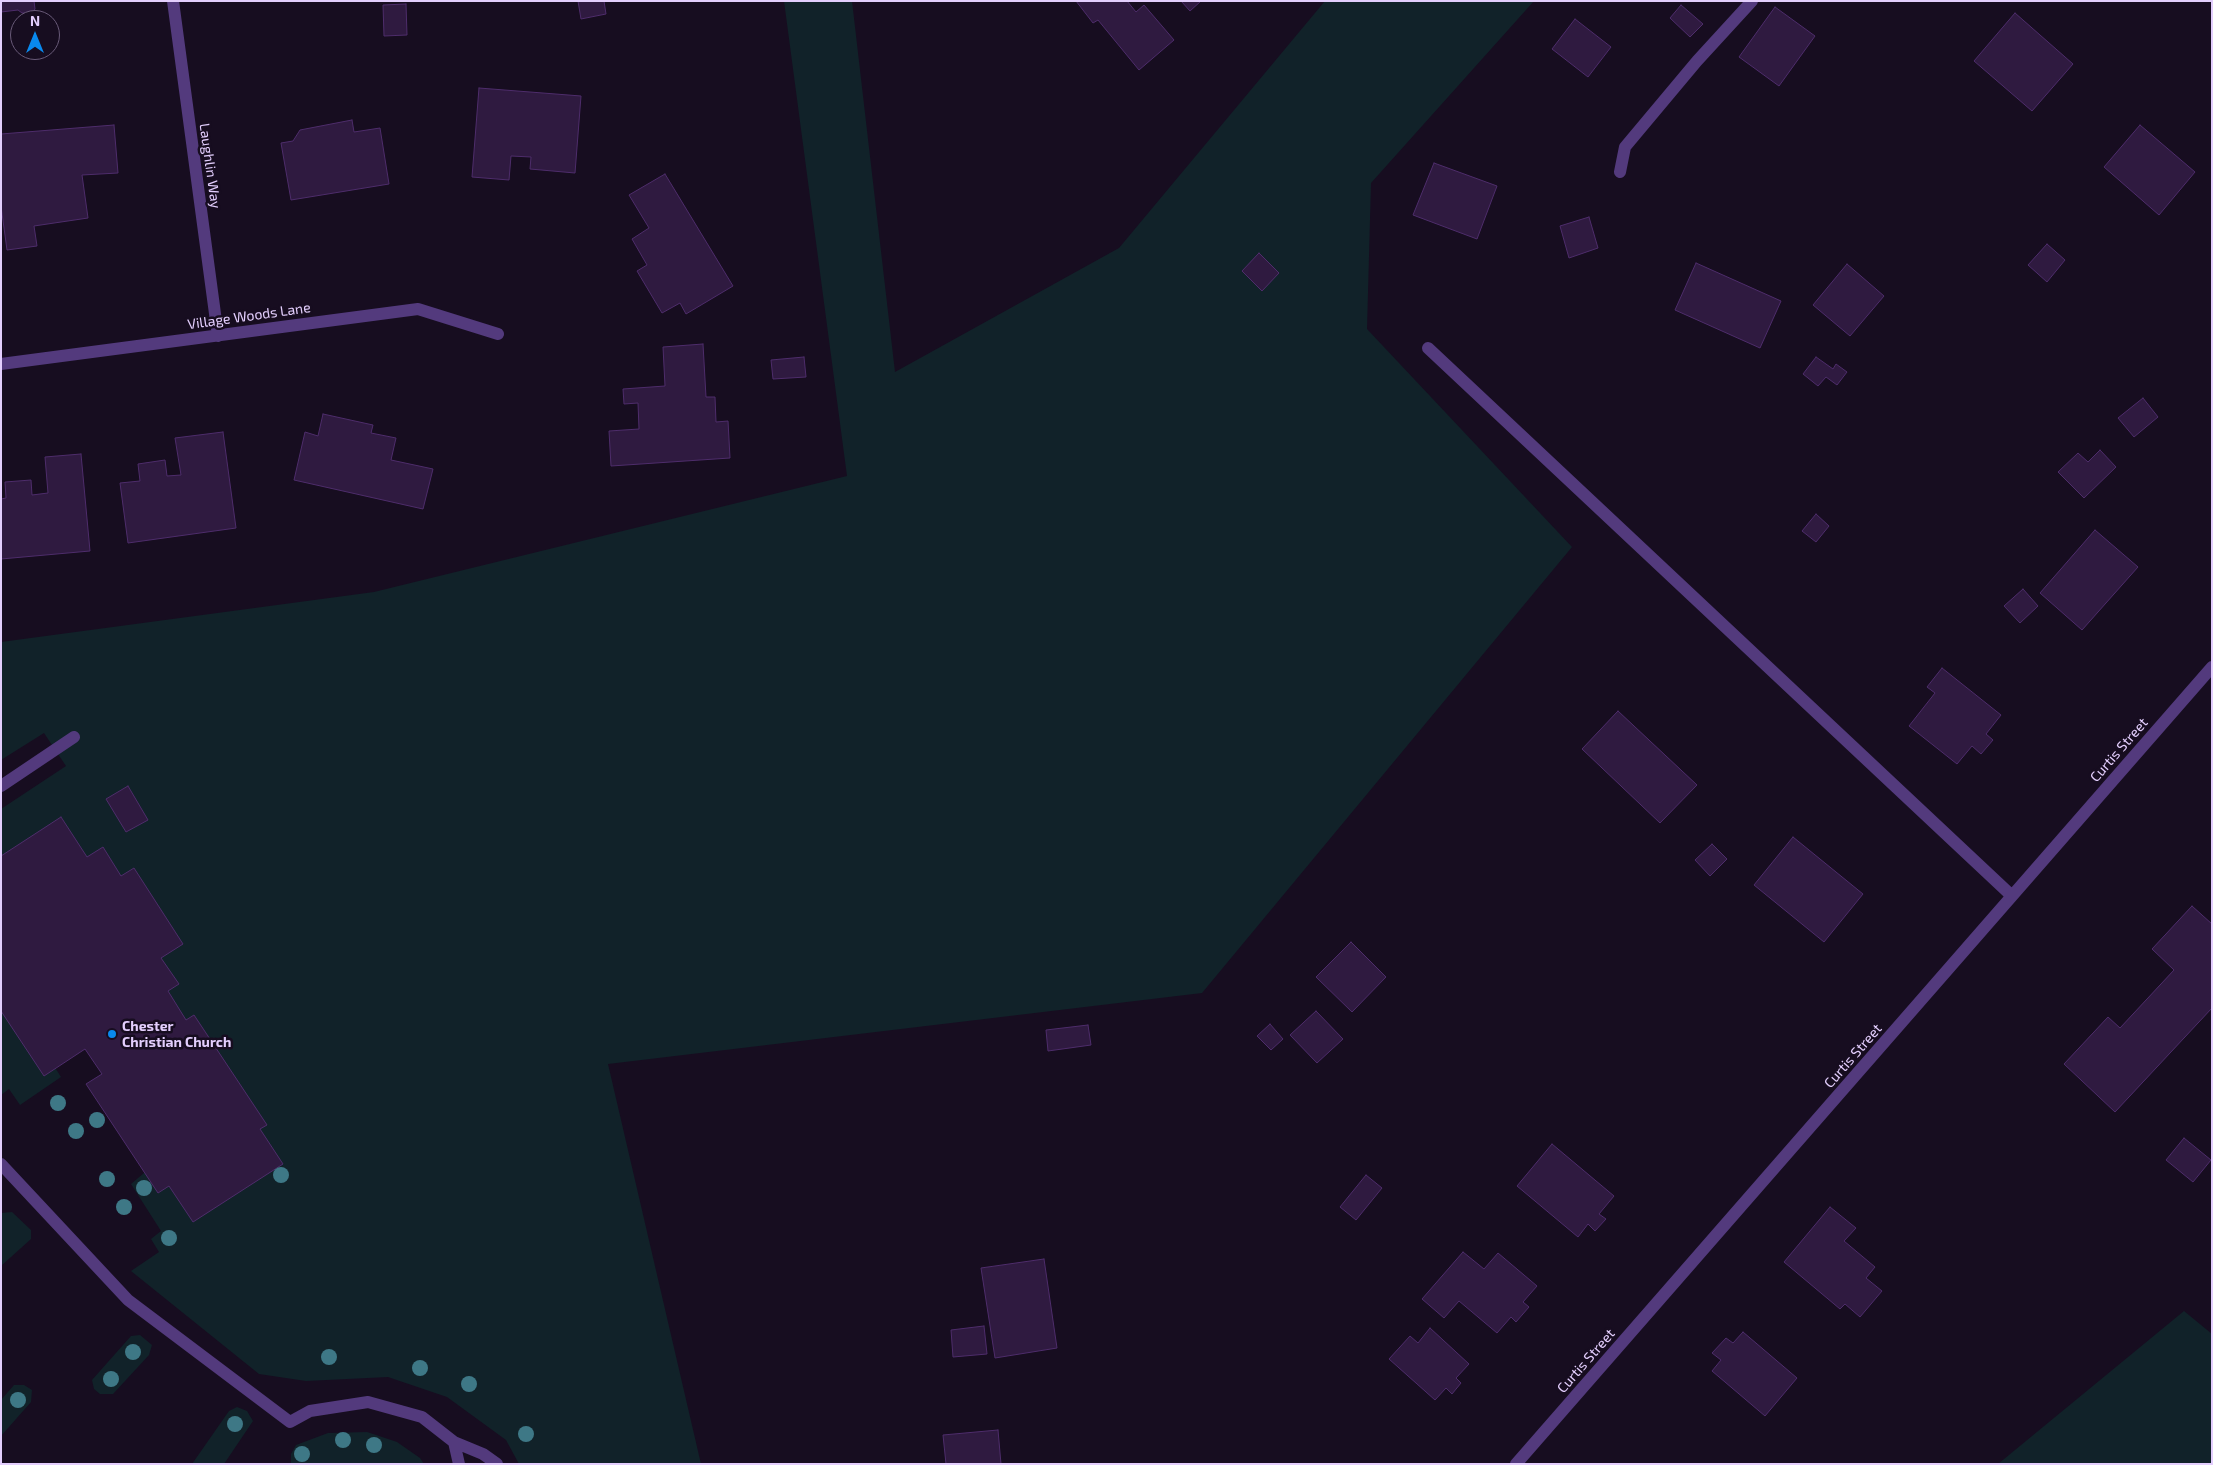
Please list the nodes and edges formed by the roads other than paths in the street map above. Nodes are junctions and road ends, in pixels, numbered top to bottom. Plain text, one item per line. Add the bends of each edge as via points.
1 (173, 1) edge
2 (1752, 1) edge
3 (1620, 172) dead end
4 (498, 334) dead end
5 (218, 336) junction
6 (1428, 348) dead end
7 (1, 364) edge
8 (2212, 667) edge
9 (74, 737) dead end
10 (1, 786) edge
11 (2012, 896) junction
12 (1, 1164) edge
13 (454, 1442) junction
14 (459, 1464) edge
15 (497, 1464) edge
16 (1516, 1464) edge

1 - 5 street, Laughlin Way
2 - 3 street via 1625,147
4 - 5 street, Village Woods Lane via 418,309
5 - 7 street, Village Woods Lane
6 - 11 street
8 - 11 street, Curtis Street
9 - 10 street
11 - 16 street, Curtis Street
12 - 13 street via 128,1300 290,1422 310,1411 368,1402 422,1417
13 - 14 street
13 - 15 street via 483,1454

